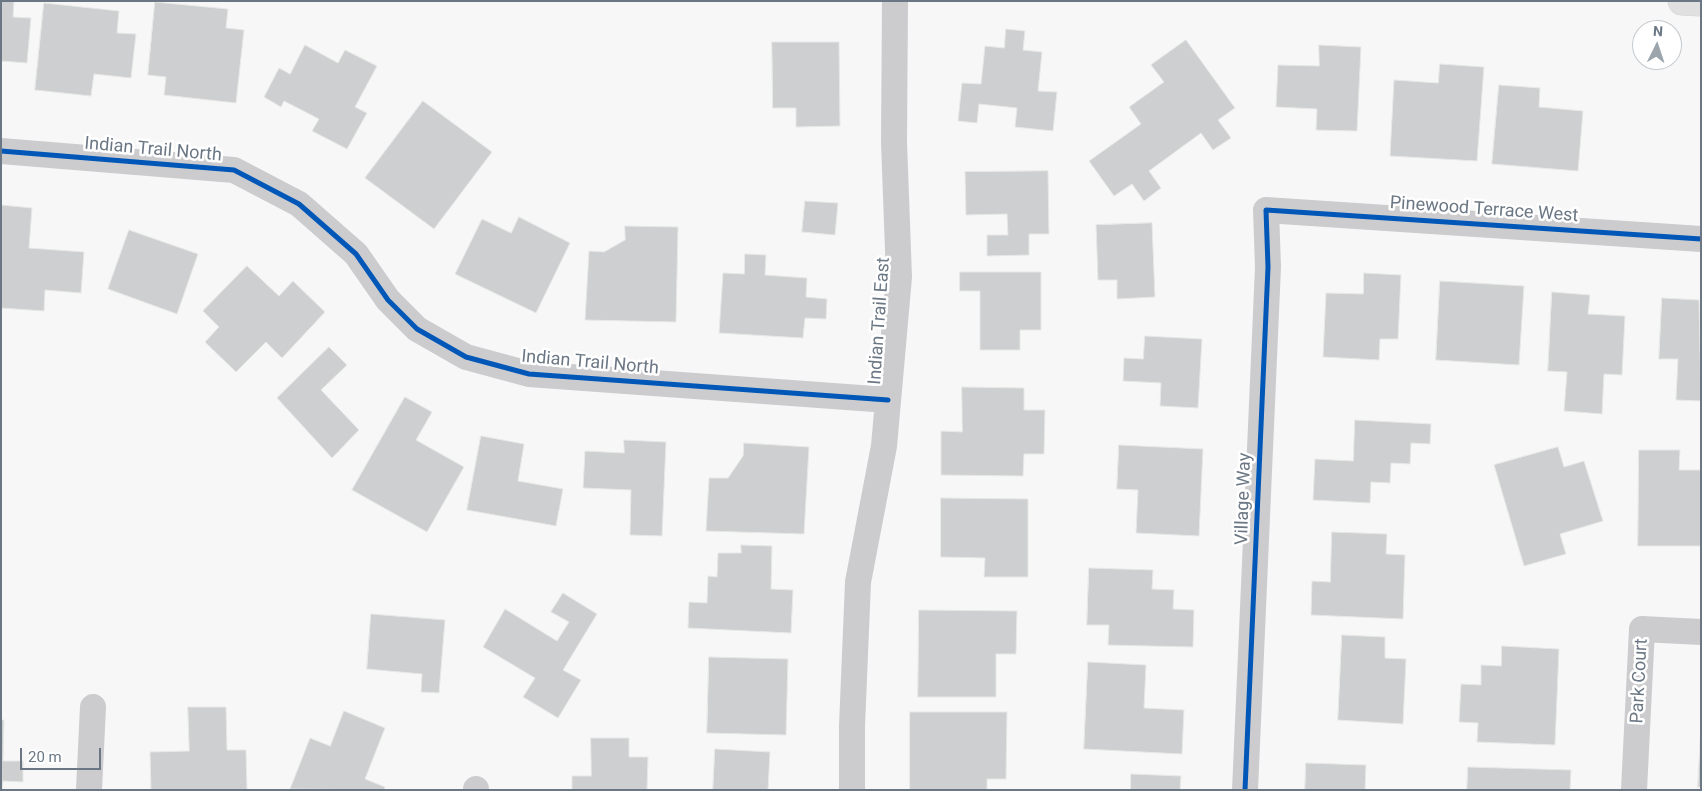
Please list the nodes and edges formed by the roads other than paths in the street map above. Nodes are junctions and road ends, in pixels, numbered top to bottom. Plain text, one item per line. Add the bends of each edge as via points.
1 (895, 1) edge
2 (1682, 1) edge
3 (1701, 2) edge
4 (1, 151) edge
5 (1266, 210) joint
6 (1701, 239) edge
7 (888, 400) junction
8 (1701, 632) edge
9 (93, 707) dead end
10 (89, 790) edge
11 (852, 790) edge
12 (1245, 790) edge
13 (1634, 790) edge

1 - 7 street, Indian Trail East via 894,142 898,277
2 - 3 main road
4 - 7 street, Indian Trail North via 234,170 300,204 356,254 388,300 417,329 466,357 530,374
5 - 6 street, Pinewood Terrace West
5 - 12 street, Village Way via 1268,267
7 - 11 street, Indian Trail East via 884,446 858,582
8 - 13 street, Park Court via 1642,629
9 - 10 street

